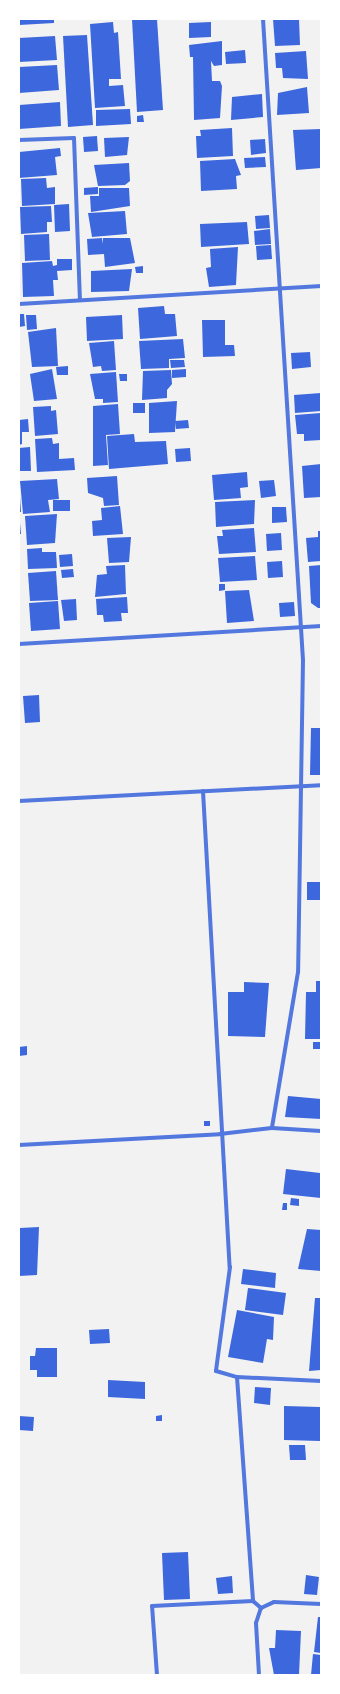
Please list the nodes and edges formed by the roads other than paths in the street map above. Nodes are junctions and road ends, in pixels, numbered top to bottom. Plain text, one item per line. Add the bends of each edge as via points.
1 (263, 19) edge
2 (19, 140) edge
3 (321, 286) edge
4 (280, 288) junction
5 (80, 300) junction
6 (19, 304) edge
7 (321, 626) edge
8 (303, 628) junction
9 (19, 644) edge
10 (301, 785) junction
11 (321, 785) edge
12 (203, 791) junction
13 (19, 801) edge
14 (272, 1128) junction
15 (321, 1131) edge
16 (220, 1134) junction
17 (19, 1145) edge
18 (237, 1377) junction
19 (321, 1381) edge
20 (253, 1601) junction
21 (321, 1604) edge
22 (261, 1608) junction
23 (157, 1675) edge
24 (259, 1675) edge

1 - 4 street
2 - 5 street via 74,138
3 - 4 street
4 - 5 street
4 - 8 street
5 - 6 street
7 - 8 street
8 - 9 street
8 - 10 street
10 - 11 street
10 - 12 street
10 - 14 street via 298,972
12 - 13 street
12 - 16 street
14 - 15 street
14 - 16 street
16 - 17 street
16 - 18 street via 230,1267 216,1372
18 - 19 street
18 - 20 street
20 - 22 street
20 - 23 street via 152,1606
21 - 22 street via 274,1602
22 - 24 street via 256,1623

